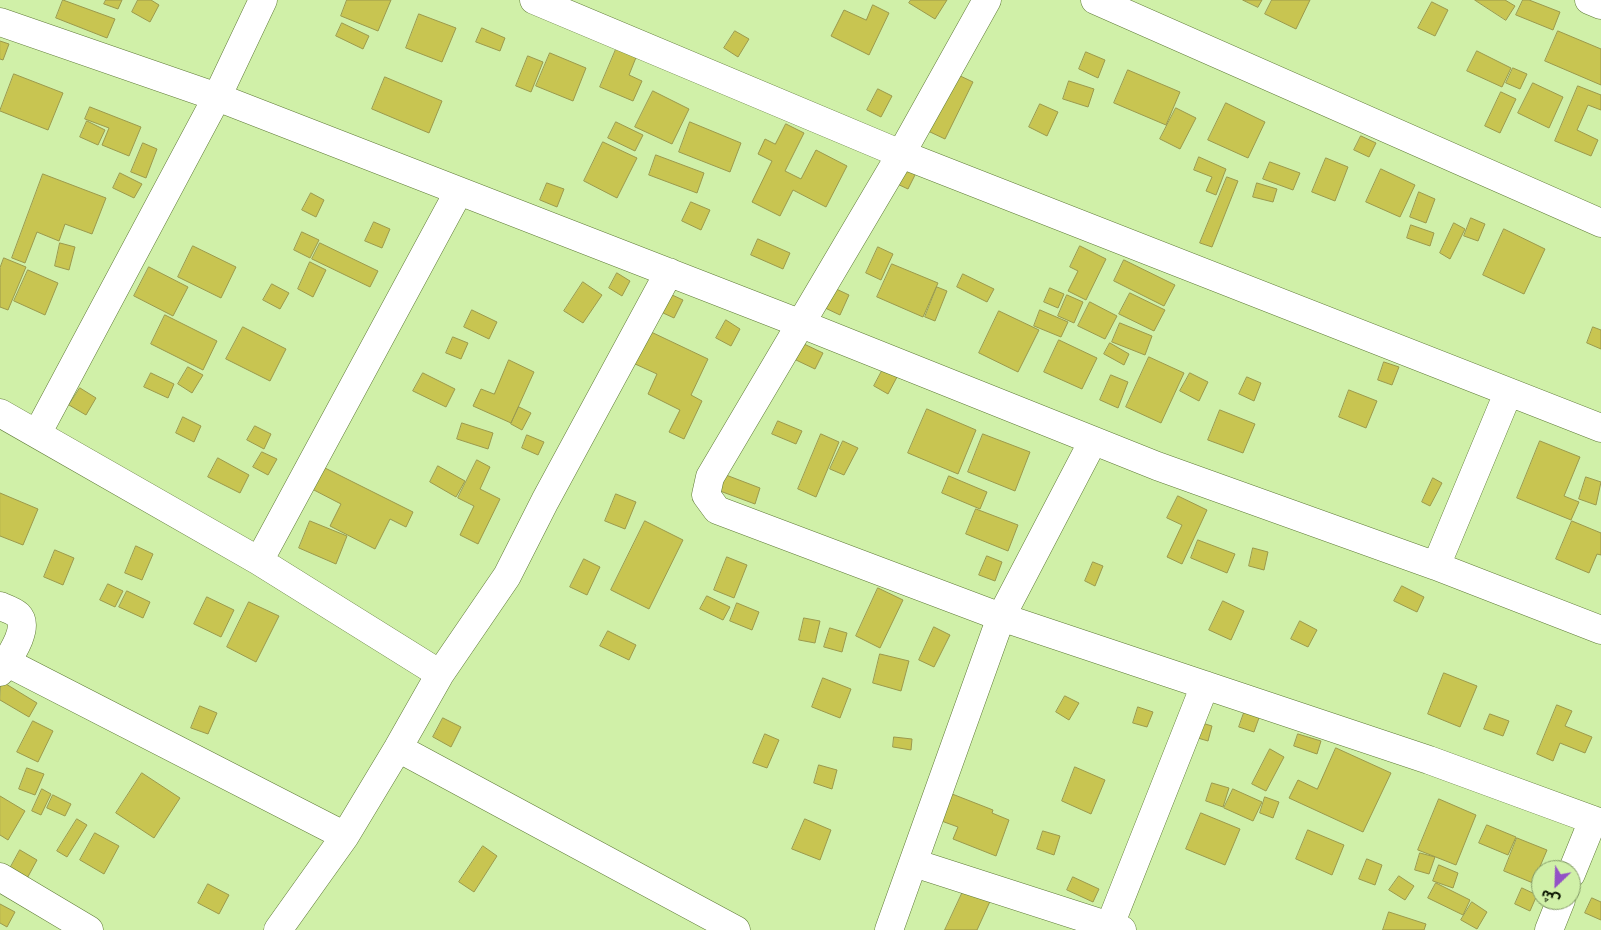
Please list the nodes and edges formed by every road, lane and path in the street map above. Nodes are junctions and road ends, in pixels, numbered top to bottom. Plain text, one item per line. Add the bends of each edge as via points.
1 (263, 0) edge
2 (534, 0) edge
3 (987, 0) edge
4 (1095, 0) edge
5 (1588, 0) edge
6 (1601, 5) edge
7 (0, 22) edge
8 (217, 97) junction
9 (901, 154) junction
10 (459, 191) junction
11 (1600, 220) edge
12 (669, 272) junction
13 (799, 323) junction
14 (1508, 393) junction
15 (0, 413) edge
16 (1601, 428) edge
17 (37, 434) junction
18 (1093, 441) junction
19 (259, 561) junction
20 (1436, 566) junction
21 (0, 606) edge
22 (1002, 617) junction
23 (1601, 630) edge
24 (3, 667) edge
25 (440, 674) junction
26 (1205, 685) junction
27 (398, 748) junction
28 (1597, 822) edge
29 (345, 836) junction
30 (1578, 860) edge
31 (914, 863) junction
32 (0, 877) edge
33 (1557, 910) edge
34 (1116, 928) edge
35 (89, 930) edge
36 (278, 930) edge
37 (736, 930) edge
38 (889, 930) edge
39 (1548, 930) edge

1 - 8 street
2 - 9 street
3 - 9 street
4 - 11 street
5 - 6 street
7 - 8 street
8 - 10 street
8 - 17 street
9 - 13 street
9 - 14 street
10 - 12 street
10 - 19 street
12 - 13 street
12 - 25 street via 507,576
13 - 18 street
13 - 22 street via 710,477 706,495 717,510
14 - 16 street
14 - 20 street
15 - 17 street
17 - 19 street
18 - 20 street
18 - 22 street
19 - 25 street
20 - 23 street
21 - 24 street via 17,614 23,622 22,631
22 - 26 street
22 - 31 street
24 - 29 street
25 - 27 street
26 - 28 street via 1429,760
26 - 34 street
27 - 29 street
27 - 37 street
28 - 30 street
29 - 36 street
31 - 34 street
31 - 38 street
32 - 35 street
33 - 39 street

